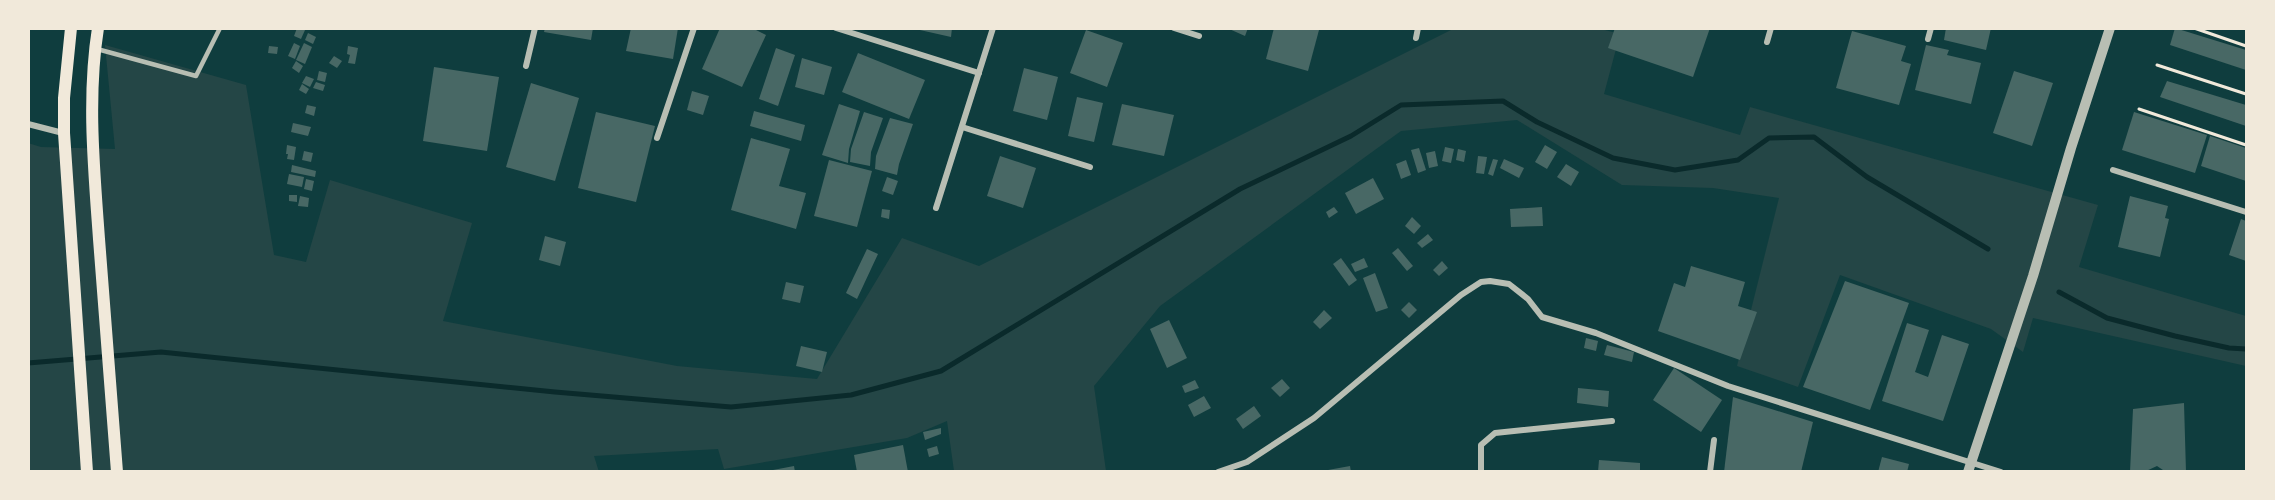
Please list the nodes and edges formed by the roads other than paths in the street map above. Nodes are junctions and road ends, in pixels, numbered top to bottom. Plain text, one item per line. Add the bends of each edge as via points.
1 (72, 28) edge
2 (98, 28) edge
3 (220, 28) edge
4 (535, 28) edge
5 (694, 28) edge
6 (836, 28) edge
7 (993, 28) edge
8 (1174, 28) edge
9 (1418, 28) edge
10 (1771, 28) edge
11 (1931, 28) edge
12 (2110, 28) edge
13 (1198, 36) dead end
14 (1416, 38) dead end
15 (1928, 39) dead end
16 (1767, 42) dead end
17 (95, 48) junction
18 (526, 66) dead end
19 (979, 74) junction
20 (28, 124) edge
21 (962, 127) junction
22 (64, 133) junction
23 (657, 138) dead end
24 (1090, 167) dead end
25 (2113, 170) dead end
26 (936, 208) dead end
27 (2247, 212) edge
28 (1612, 421) dead end
29 (1714, 440) dead end
30 (1970, 467) edge
31 (87, 471) edge
32 (117, 471) edge
33 (1218, 471) edge
34 (1481, 471) edge
35 (1710, 471) edge
36 (2001, 471) edge

1 - 22 main road
2 - 17 main road
3 - 17 lane via 196,76
4 - 18 street
5 - 23 street
6 - 19 street
7 - 19 street
8 - 13 street
9 - 14 street
10 - 16 street
11 - 15 street
12 - 30 street
17 - 32 main road via 96,198
19 - 21 street
20 - 22 street
21 - 24 street
21 - 26 street
22 - 31 main road
25 - 27 street
28 - 34 street via 1495,433 1481,445
29 - 35 street
30 - 33 street via 1728,386 1596,333 1542,317 1509,284 1490,281 1481,282 1461,295 1314,417 1247,462
30 - 36 street

